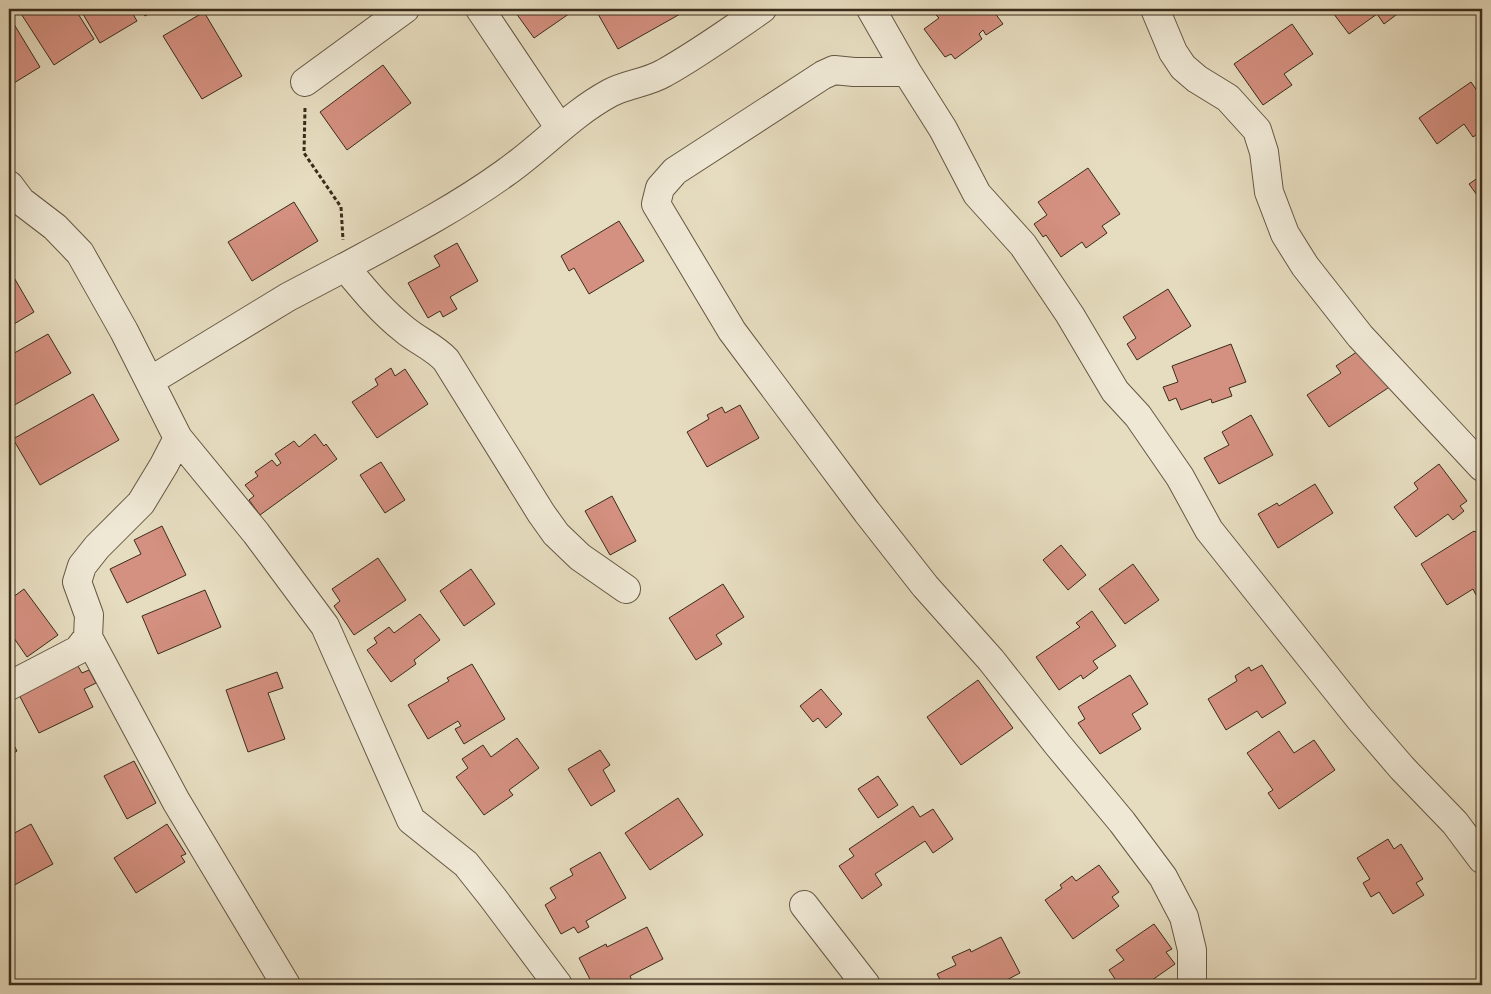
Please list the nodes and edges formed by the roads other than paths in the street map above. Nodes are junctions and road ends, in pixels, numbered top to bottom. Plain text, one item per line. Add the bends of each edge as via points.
1 (405, 9) edge
2 (480, 9) edge
3 (762, 9) edge
4 (871, 9) edge
5 (1155, 9) edge
6 (907, 72) junction
7 (305, 82) road end
8 (559, 127) junction
9 (9, 185) edge
10 (345, 267) junction
11 (150, 381) junction
12 (178, 438) junction
13 (1482, 467) edge
14 (626, 589) dead end
15 (88, 637) junction
16 (9, 686) edge
17 (1482, 859) edge
18 (804, 905) dead end
19 (286, 985) edge
20 (558, 985) edge
21 (866, 985) edge
22 (1192, 985) edge

1 - 7 street
2 - 8 street
3 - 8 street via 662,74 611,93
4 - 6 street
5 - 13 street via 1183,67 1228,98 1257,130 1264,152 1269,192 1285,234 1305,266 1360,336
6 - 17 street via 943,129 977,194 1023,245 1115,391 1138,416 1180,477 1209,530 1359,718 1456,823
6 - 22 street via 834,70 823,74 675,171 660,188 656,204 732,331 867,512 991,660 1163,877 1184,917 1192,950
8 - 10 street via 504,174 433,219
9 - 11 street via 22,201 55,227 80,253
10 - 11 street via 288,297
10 - 14 street via 376,304 446,360 556,534
11 - 12 street
12 - 15 street via 141,503 82,566 77,582 89,615
12 - 20 street via 256,533 325,626 411,820 466,864
15 - 16 street via 78,650
15 - 19 street via 176,801
18 - 21 street

